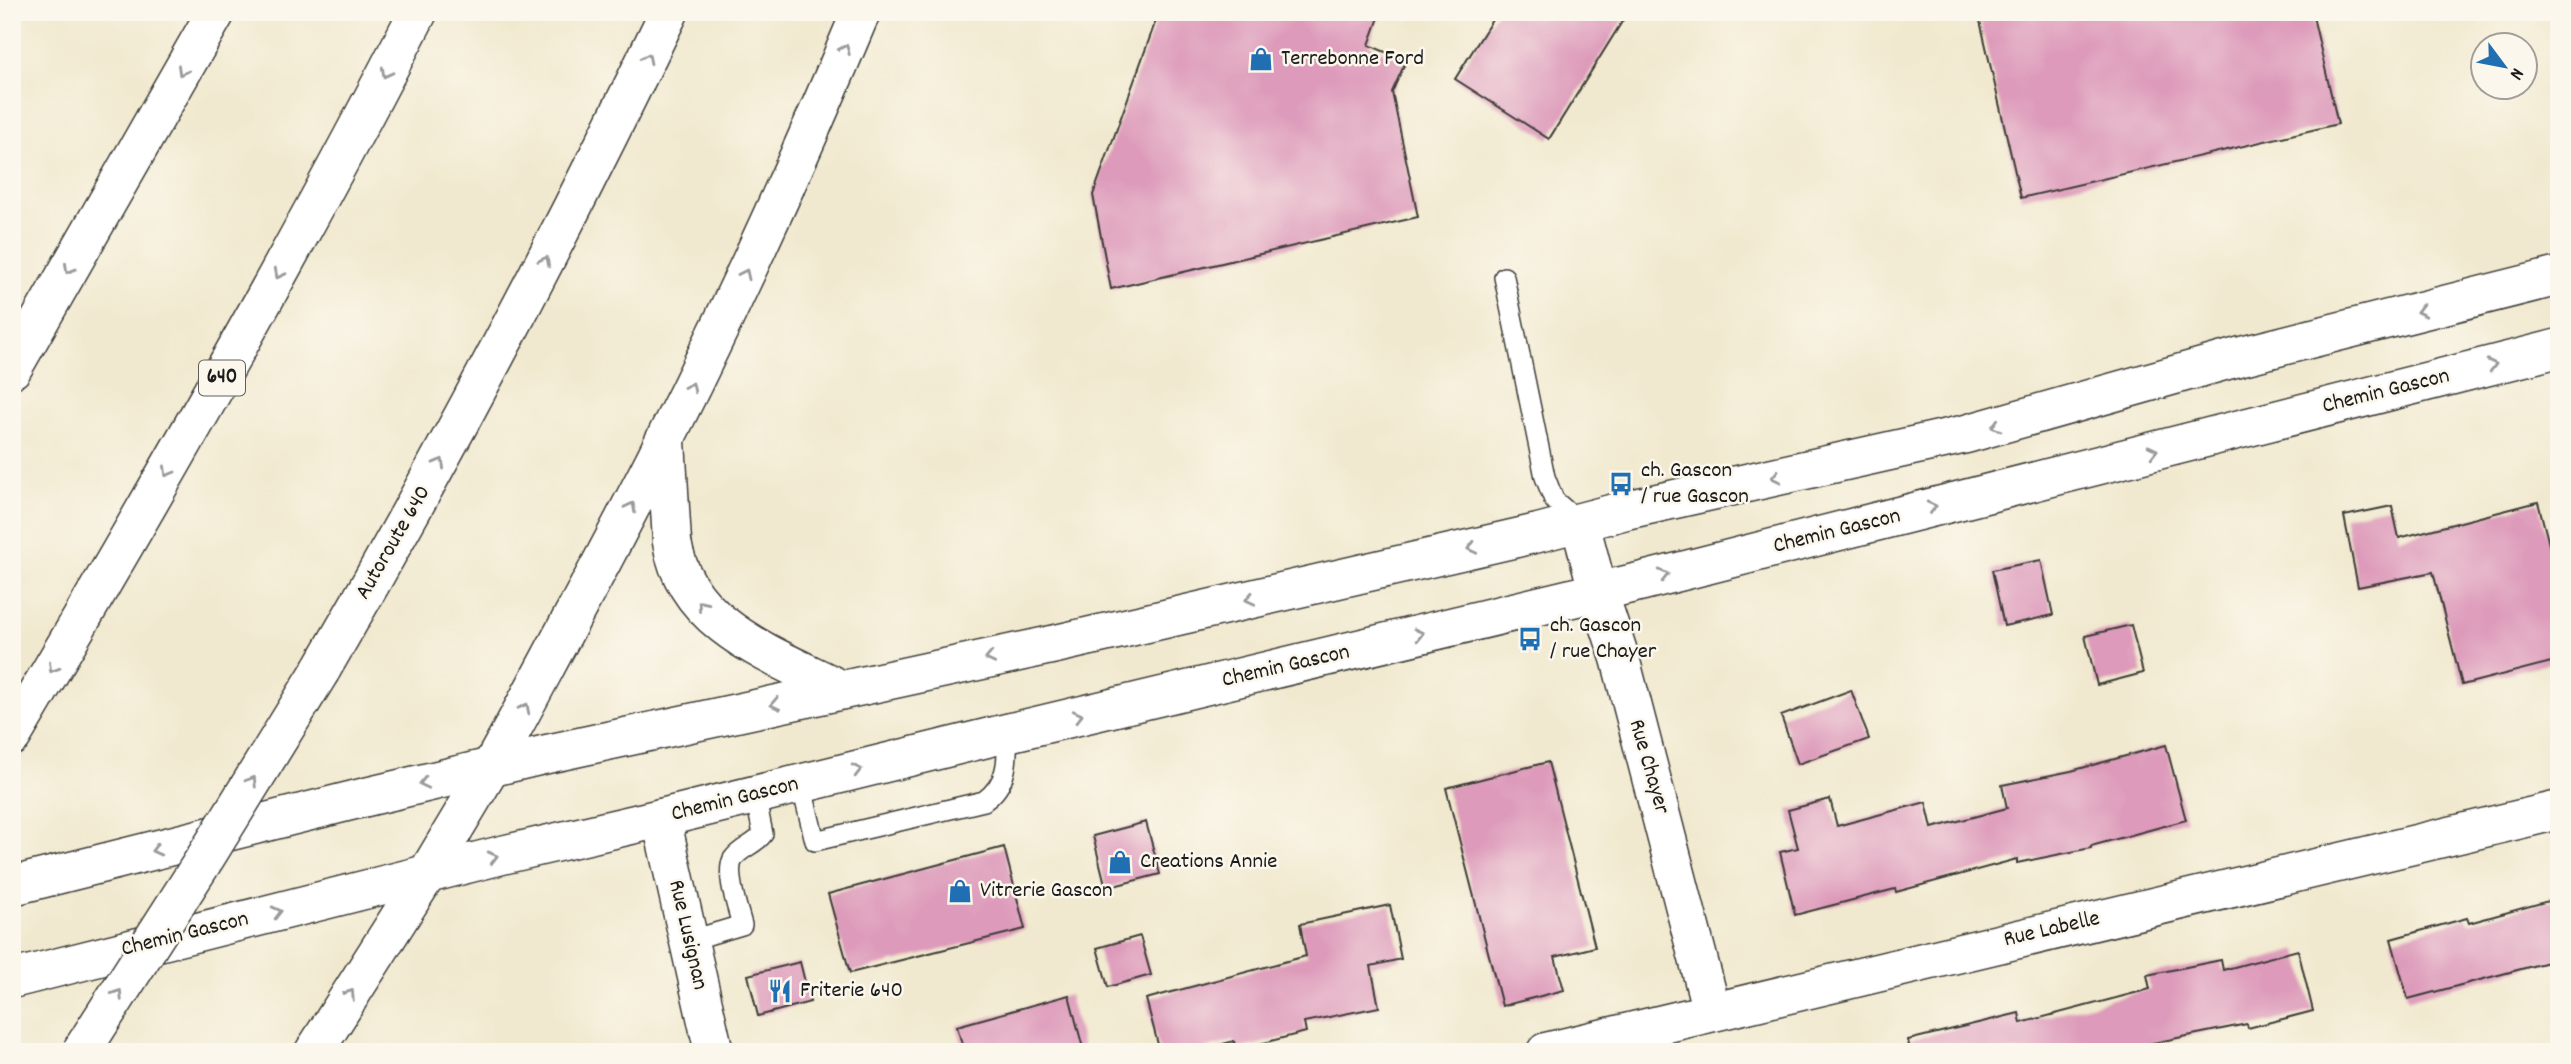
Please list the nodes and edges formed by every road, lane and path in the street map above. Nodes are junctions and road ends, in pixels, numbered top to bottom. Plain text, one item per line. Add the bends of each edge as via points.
1 (216, 12) edge
2 (418, 12) edge
3 (669, 12) edge
4 (861, 12) edge
5 (2559, 275) edge
6 (1504, 277) dead end
7 (2559, 348) edge
8 (12, 369) edge
9 (666, 439) junction
10 (1580, 523) junction
11 (1598, 591) junction
12 (842, 690) junction
13 (1007, 733) junction
14 (12, 736) edge
15 (491, 767) junction
16 (802, 783) junction
17 (755, 795) junction
18 (2559, 810) edge
19 (661, 818) junction
20 (427, 874) junction
21 (12, 886) edge
22 (688, 941) junction
23 (12, 979) edge
24 (1712, 1012) junction
25 (81, 1052) edge
26 (314, 1052) edge
27 (714, 1052) edge
28 (1546, 1052) edge

1 -> 8 main road
2 -> 14 main road, 640 via 229,366
25 -> 3 main road, Autoroute 640, bridge via 321,670 406,524
9 -> 4 main road via 756,251
5 -> 10 main road via 2238,357 1966,434
6 - 10 lane via 1545,477 1554,500
11 -> 7 main road, Chemin Gascon
12 -> 9 main road via 730,630 686,586 673,549
15 -> 9 main road
10 - 11 main road, Rue Chayer
10 -> 12 main road
13 -> 11 main road, Chemin Gascon
11 - 24 main road, Rue Chayer via 1620,658
12 -> 15 main road
16 -> 13 main road, Chemin Gascon
13 - 16 lane via 1005,774 984,801 816,841
15 - 20 main road
15 -> 21 main road
16 - 17 main road, Chemin Gascon
17 - 19 main road, Chemin Gascon
17 - 22 lane via 763,834 733,859 731,868 742,925
18 - 24 main road, Rue Labelle
20 -> 19 main road, Chemin Gascon
19 - 22 main road, Rue Lusignan
23 -> 20 main road, Chemin Gascon
26 -> 20 main road
22 - 27 main road, Rue Lusignan
24 - 28 main road, Rue Labelle

